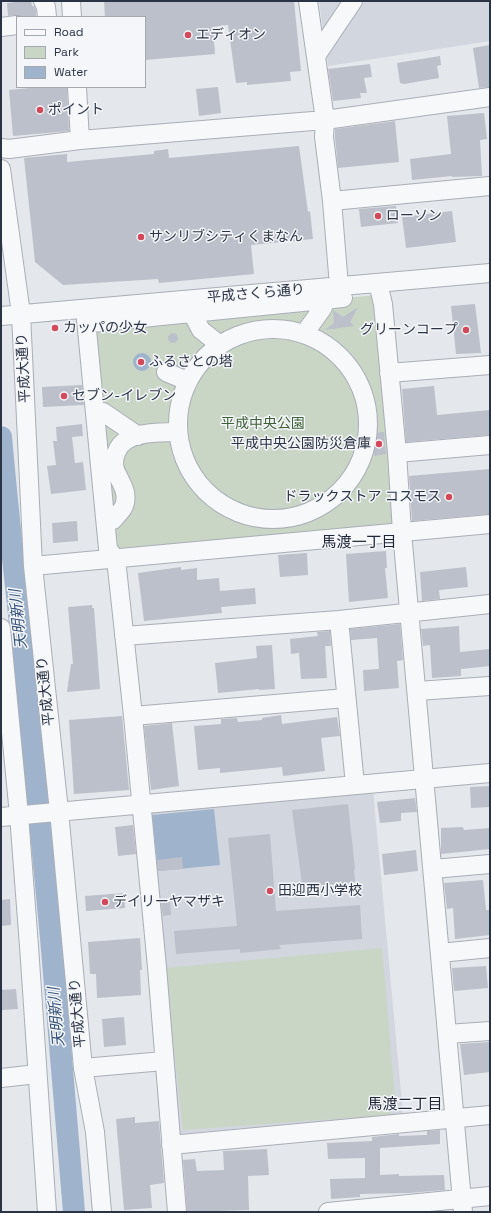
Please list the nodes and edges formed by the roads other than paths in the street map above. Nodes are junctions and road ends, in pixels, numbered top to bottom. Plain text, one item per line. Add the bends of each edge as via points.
1 (43, 1) edge
2 (71, 1) edge
3 (308, 1) edge
4 (353, 1) edge
5 (48, 16) edge
6 (72, 16) edge
7 (16, 25) edge
8 (1, 27) edge
9 (316, 56) junction
10 (78, 88) edge
11 (490, 96) edge
12 (324, 120) junction
13 (80, 140) junction
14 (1, 148) edge
15 (1, 169) edge
16 (490, 186) edge
17 (332, 201) junction
18 (490, 273) edge
19 (339, 286) junction
20 (377, 289) junction
21 (326, 300) junction
22 (231, 309) junction
23 (192, 313) junction
24 (21, 314) junction
25 (1, 316) edge
26 (90, 318) junction
27 (261, 330) junction
28 (304, 334) junction
29 (220, 344) junction
30 (490, 365) edge
31 (166, 372) dead end
32 (389, 373) junction
33 (187, 381) junction
34 (103, 412) junction
35 (178, 432) junction
36 (138, 436) junction
37 (490, 445) edge
38 (397, 453) junction
39 (113, 520) junction
40 (490, 524) edge
41 (402, 532) junction
42 (124, 556) junction
43 (34, 566) junction
44 (490, 604) edge
45 (410, 612) junction
46 (339, 620) junction
47 (1, 628) edge
48 (124, 636) junction
49 (490, 686) edge
50 (417, 692) junction
51 (346, 698) junction
52 (134, 716) junction
53 (490, 772) edge
54 (424, 778) junction
55 (355, 785) junction
56 (141, 804) junction
57 (55, 812) junction
58 (15, 815) edge
59 (490, 864) edge
60 (433, 869) junction
61 (490, 948) edge
62 (440, 953) junction
63 (490, 1031) edge
64 (448, 1034) junction
65 (164, 1061) junction
66 (83, 1068) junction
67 (37, 1074) junction
68 (1, 1078) edge
69 (490, 1115) edge
70 (455, 1118) junction
71 (171, 1145) junction
72 (490, 1196) edge
73 (462, 1205) edge
74 (47, 1212) edge
75 (102, 1212) edge
76 (176, 1212) edge
77 (328, 1212) edge

1 - 5 street
2 - 6 street
3 - 9 street
4 - 9 street
7 - 8 street
9 - 12 street
10 - 13 street
11 - 12 street
12 - 13 street
12 - 17 street
13 - 14 street
15 - 24 street, 平成大通り
16 - 17 street
17 - 19 street
18 - 20 street, 平成さくら通り
19 - 20 street, 平成さくら通り
19 - 26 street, 平成さくら通り
20 - 21 street
20 - 32 street via 383,304
21 - 22 street
21 - 28 street
22 - 23 street
22 - 27 street
23 - 26 street
23 - 29 street via 201,330
24 - 25 street, 平成さくら通り
24 - 26 street, 平成さくら通り
24 - 43 street, 平成大通り
26 - 34 street
26 - 42 street via 108,549
27 - 28 street via 266,328
27 - 29 street via 234,336
28 - 35 street via 329,346 352,370 366,400 368,433 361,462 344,488 321,506 292,517 262,519 233,511 208,494 189,471
29 - 33 street via 207,354
30 - 32 street
31 - 33 street
32 - 38 street
33 - 35 street via 178,412
34 - 36 street
34 - 39 street
35 - 36 street
36 - 39 street via 127,439 118,447 114,456 115,471 122,481 126,495 124,507
37 - 38 street
38 - 41 street
39 - 42 street via 116,553
40 - 41 street
41 - 42 street
41 - 45 street
42 - 43 street
42 - 48 street
43 - 57 street, 平成大通り
44 - 45 street
45 - 46 street
45 - 50 street
46 - 48 street
46 - 51 street
47 - 58 street
48 - 52 street
49 - 50 street
50 - 54 street
51 - 52 street
51 - 55 street
52 - 56 street
53 - 54 street
54 - 55 street
54 - 60 street
55 - 56 street
56 - 57 street
56 - 65 street
57 - 58 street
57 - 66 street, 平成大通り
58 - 67 street via 29,946
59 - 60 street
60 - 62 street
61 - 62 street
62 - 64 street
63 - 64 street
64 - 70 street
65 - 66 street
65 - 71 street
66 - 75 street, 平成大通り via 94,1132
67 - 68 street
67 - 74 street
69 - 70 street
70 - 71 street
70 - 73 street
71 - 76 street
72 - 73 street
73 - 77 street

